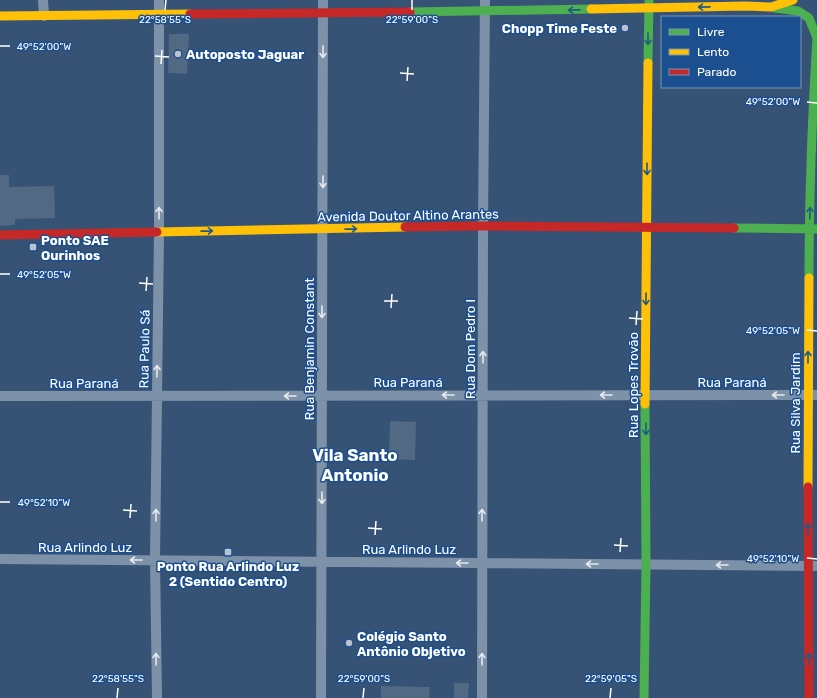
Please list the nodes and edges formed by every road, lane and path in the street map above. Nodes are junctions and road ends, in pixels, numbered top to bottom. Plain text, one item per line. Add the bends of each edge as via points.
1 (43, 0) edge
2 (159, 0) edge
3 (324, 0) edge
4 (485, 0) edge
5 (793, 0) edge
6 (648, 4) edge
7 (771, 7) junction
8 (485, 11) junction
9 (324, 13) junction
10 (159, 15) junction
11 (0, 16) edge
12 (44, 16) junction
13 (817, 38) edge
14 (815, 117) edge
15 (483, 226) junction
16 (647, 228) junction
17 (323, 229) junction
18 (813, 229) edge
19 (159, 232) junction
20 (0, 235) edge
21 (483, 395) junction
22 (645, 395) junction
23 (813, 395) edge
24 (0, 396) edge
25 (157, 396) junction
26 (322, 396) junction
27 (0, 559) edge
28 (155, 560) junction
29 (321, 562) junction
30 (482, 563) junction
31 (646, 564) junction
32 (812, 566) edge
33 (157, 698) edge
34 (321, 698) edge
35 (482, 698) edge
36 (644, 698) edge
37 (809, 698) edge

1 - 12 street
2 - 10 street, Rua Paulo Sá
3 - 9 street, Rua Benjamin Constant
4 - 8 street, Rua Dom Pedro I
5 - 7 street
7 -> 6 street
6 -> 8 street
6 -> 16 street, Rua Lopes Trovão
7 - 13 street via 798,11 809,18
8 - 9 street
8 - 15 street, Rua Dom Pedro I
9 - 10 street
9 -> 17 street, Rua Benjamin Constant
10 - 12 street
19 -> 10 street, Rua Paulo Sá
11 - 12 street
13 - 14 street, Rua Silva Jardim
18 -> 14 street, Rua Silva Jardim
15 - 16 street, Avenida Doutor Altino Arantes
17 -> 15 street, Avenida Doutor Altino Arantes
21 -> 15 street, Rua Dom Pedro I
16 - 18 street, Avenida Doutor Altino Arantes
16 -> 22 street, Rua Lopes Trovão
19 -> 17 street, Avenida Doutor Altino Arantes
17 -> 26 street, Rua Benjamin Constant
23 -> 18 street, Rua Silva Jardim
19 - 20 street, Avenida Doutor Altino Arantes
25 -> 19 street, Rua Paulo Sá
22 -> 21 street, Rua Paraná
21 -> 26 street, Rua Paraná
30 -> 21 street, Rua Dom Pedro I
23 -> 22 street, Rua Paraná
22 -> 31 street, Rua Lopes Trovão
32 -> 23 street, Rua Silva Jardim
24 - 25 street, Rua Paraná
26 -> 25 street, Rua Paraná
28 -> 25 street, Rua Paulo Sá
26 -> 29 street, Rua Benjamin Constant
28 -> 27 street, Rua Arlindo Luz
28 - 29 street, Rua Arlindo Luz
33 -> 28 street, Rua Paulo Sá
30 -> 29 street, Rua Arlindo Luz
29 - 34 street, Rua Benjamin Constant
31 -> 30 street, Rua Arlindo Luz
35 -> 30 street, Rua Dom Pedro I
32 -> 31 street, Rua Arlindo Luz
31 - 36 street, Rua Lopes Trovão
37 -> 32 street, Rua Silva Jardim

